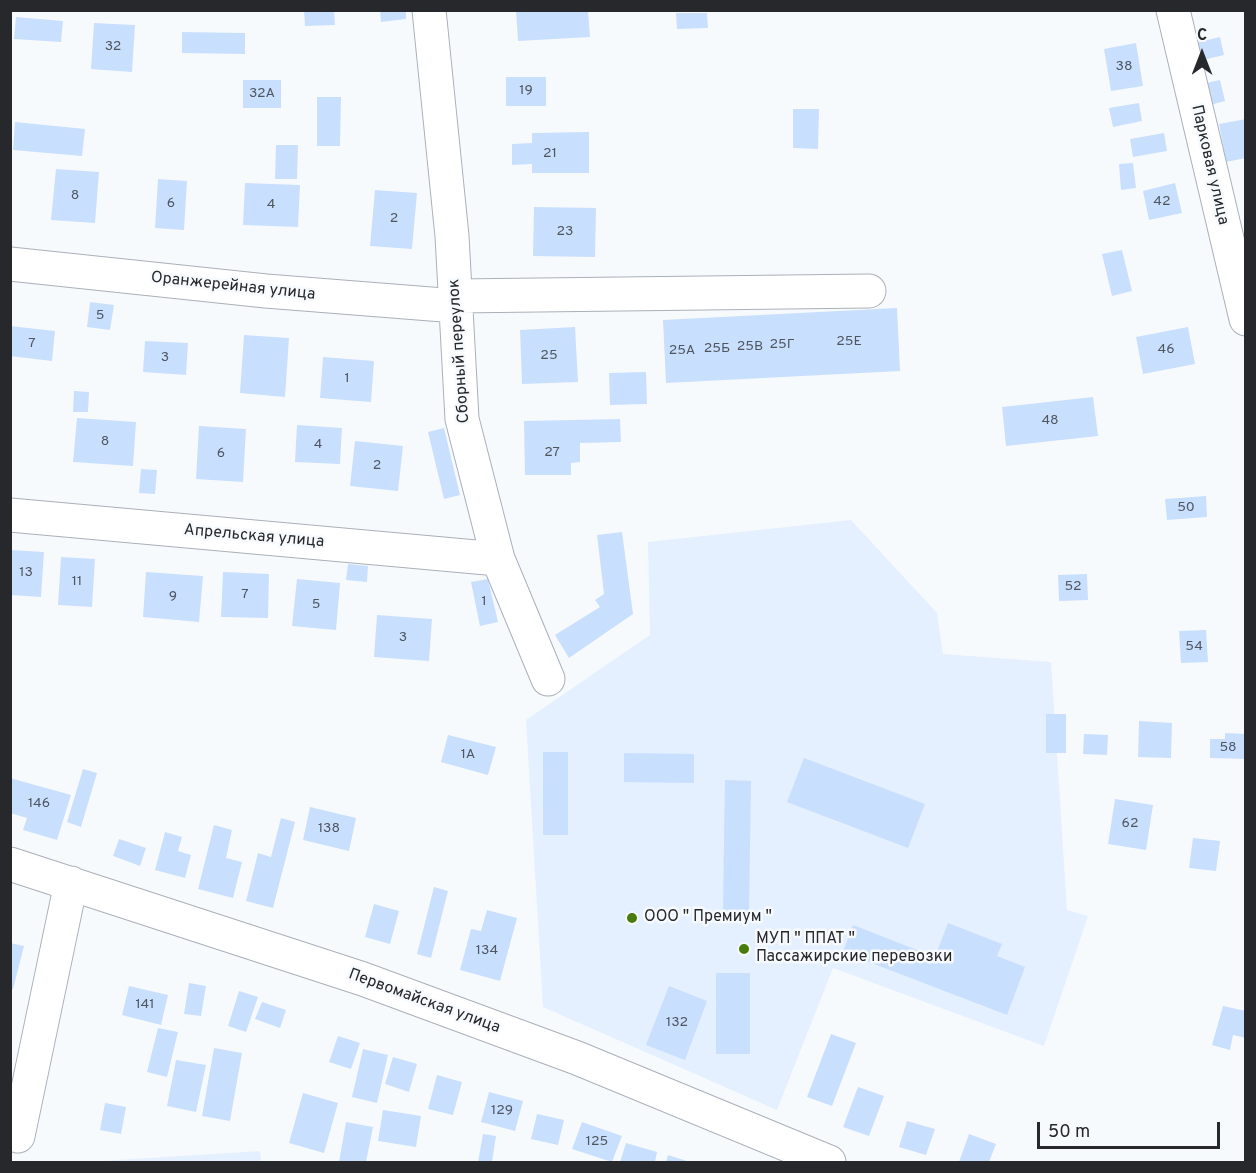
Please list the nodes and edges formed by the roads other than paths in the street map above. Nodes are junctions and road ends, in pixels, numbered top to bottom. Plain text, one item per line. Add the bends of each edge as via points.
1 (429, 10) edge
2 (1173, 10) edge
3 (10, 264) edge
4 (869, 291) dead end
5 (456, 301) junction
6 (1245, 319) edge
7 (10, 515) edge
8 (498, 559) junction
9 (548, 679) dead end
10 (10, 864) edge
11 (71, 883) junction
12 (18, 1136) dead end
13 (829, 1162) edge

1 - 5 street, Сборный переулок
2 - 6 street, Парковая улица
3 - 5 street, Оранжерейная улица via 266,291
4 - 5 street, Оранжерейная улица
5 - 8 street, Сборный переулок via 462,419
7 - 8 street, Апрельская улица
8 - 9 street, Сборный переулок
10 - 11 street, Первомайская улица
11 - 12 street
11 - 13 street, Первомайская улица via 363,979 577,1058

